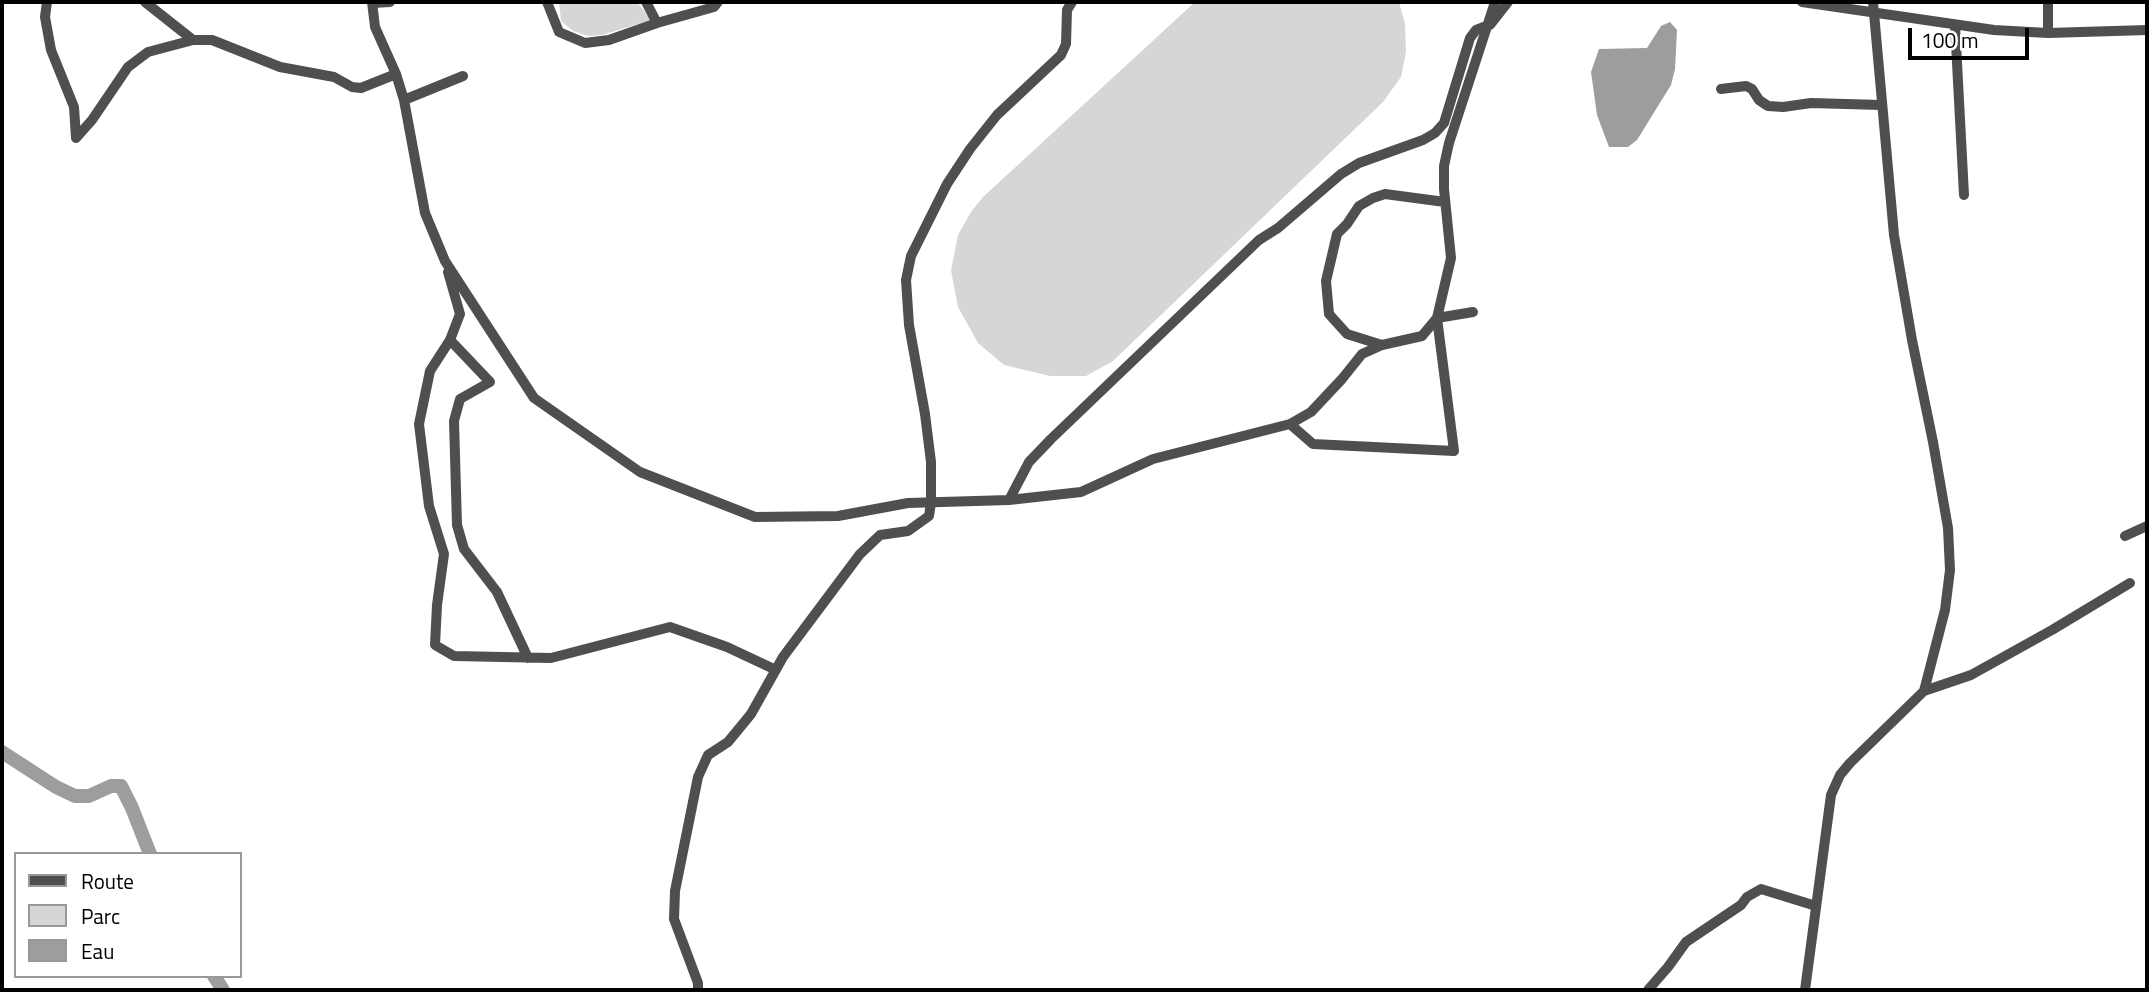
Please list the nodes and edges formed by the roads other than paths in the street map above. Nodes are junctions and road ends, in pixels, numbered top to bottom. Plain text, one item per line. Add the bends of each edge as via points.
1 (47, 2) edge
2 (145, 2) edge
3 (372, 2) edge
4 (390, 2) edge
5 (547, 2) edge
6 (646, 2) edge
7 (718, 2) edge
8 (1072, 2) edge
9 (1495, 2) edge
10 (1508, 2) edge
11 (1802, 2) edge
12 (2048, 2) edge
13 (1874, 7) edge
14 (656, 23) junction
15 (1955, 25) junction
16 (1487, 28) junction
17 (2147, 30) edge
18 (2048, 33) junction
19 (193, 40) junction
20 (396, 74) junction
21 (463, 76) dead end
22 (1721, 89) dead end
23 (404, 100) junction
24 (1881, 105) junction
25 (1964, 195) dead end
26 (1445, 202) junction
27 (445, 261) junction
28 (1472, 312) dead end
29 (1437, 318) junction
30 (450, 340) junction
31 (1382, 345) junction
32 (1290, 424) junction
33 (1009, 500) junction
34 (932, 503) junction
35 (2147, 526) edge
36 (2124, 536) dead end
37 (2130, 583) dead end
38 (528, 658) junction
39 (776, 670) junction
40 (1924, 691) junction
41 (1816, 906) junction
42 (698, 990) edge
43 (1648, 990) edge
44 (1805, 990) edge

1 - 19 street via 51,50 74,107 76,138 128,67 148,51
2 - 19 street
3 - 4 street
3 - 20 street via 375,27
5 - 14 street via 559,32 584,43 609,40
6 - 14 street
7 - 14 street
8 - 34 street via 1061,55 997,115 970,149 911,256 906,280 909,325 927,426
9 - 16 street
10 - 16 street
11 - 13 street
12 - 18 street
13 - 15 street
13 - 24 street
15 - 18 street
15 - 25 street
16 - 26 street via 1449,143
16 - 33 street via 1476,30 1470,38 1444,122 1435,133 1359,163 1259,240 1051,439 1029,462
17 - 18 street
19 - 20 street via 212,40 280,67 334,77 352,87 362,88
20 - 23 street
21 - 23 street
22 - 24 street via 1746,86 1768,106
23 - 27 street via 425,213
24 - 40 street via 1894,235 1948,528 1950,570 1945,610
26 - 29 street via 1451,258
26 - 31 street via 1385,194 1359,206 1337,234 1326,281 1329,314 1347,334
27 - 30 street via 460,314
27 - 34 street via 534,398 640,472 755,517 838,516
28 - 29 street
29 - 31 street via 1422,336
29 - 32 street via 1454,451 1313,444
30 - 38 street via 490,382 460,399 454,421 457,525 464,548 497,592
30 - 38 street via 430,371 419,424 429,506 443,554 435,645 454,656
31 - 32 street via 1362,354 1311,411
32 - 33 street via 1153,459 1081,492
33 - 34 street
34 - 39 street via 929,516 908,531 880,536 860,554
35 - 36 street
37 - 40 street via 1971,675
38 - 39 street via 551,658 670,627
39 - 42 street via 751,714 728,741 708,755 698,777 675,891 674,919
40 - 41 street via 1840,775 1831,795
41 - 43 street via 1761,889 1686,942
41 - 44 street

